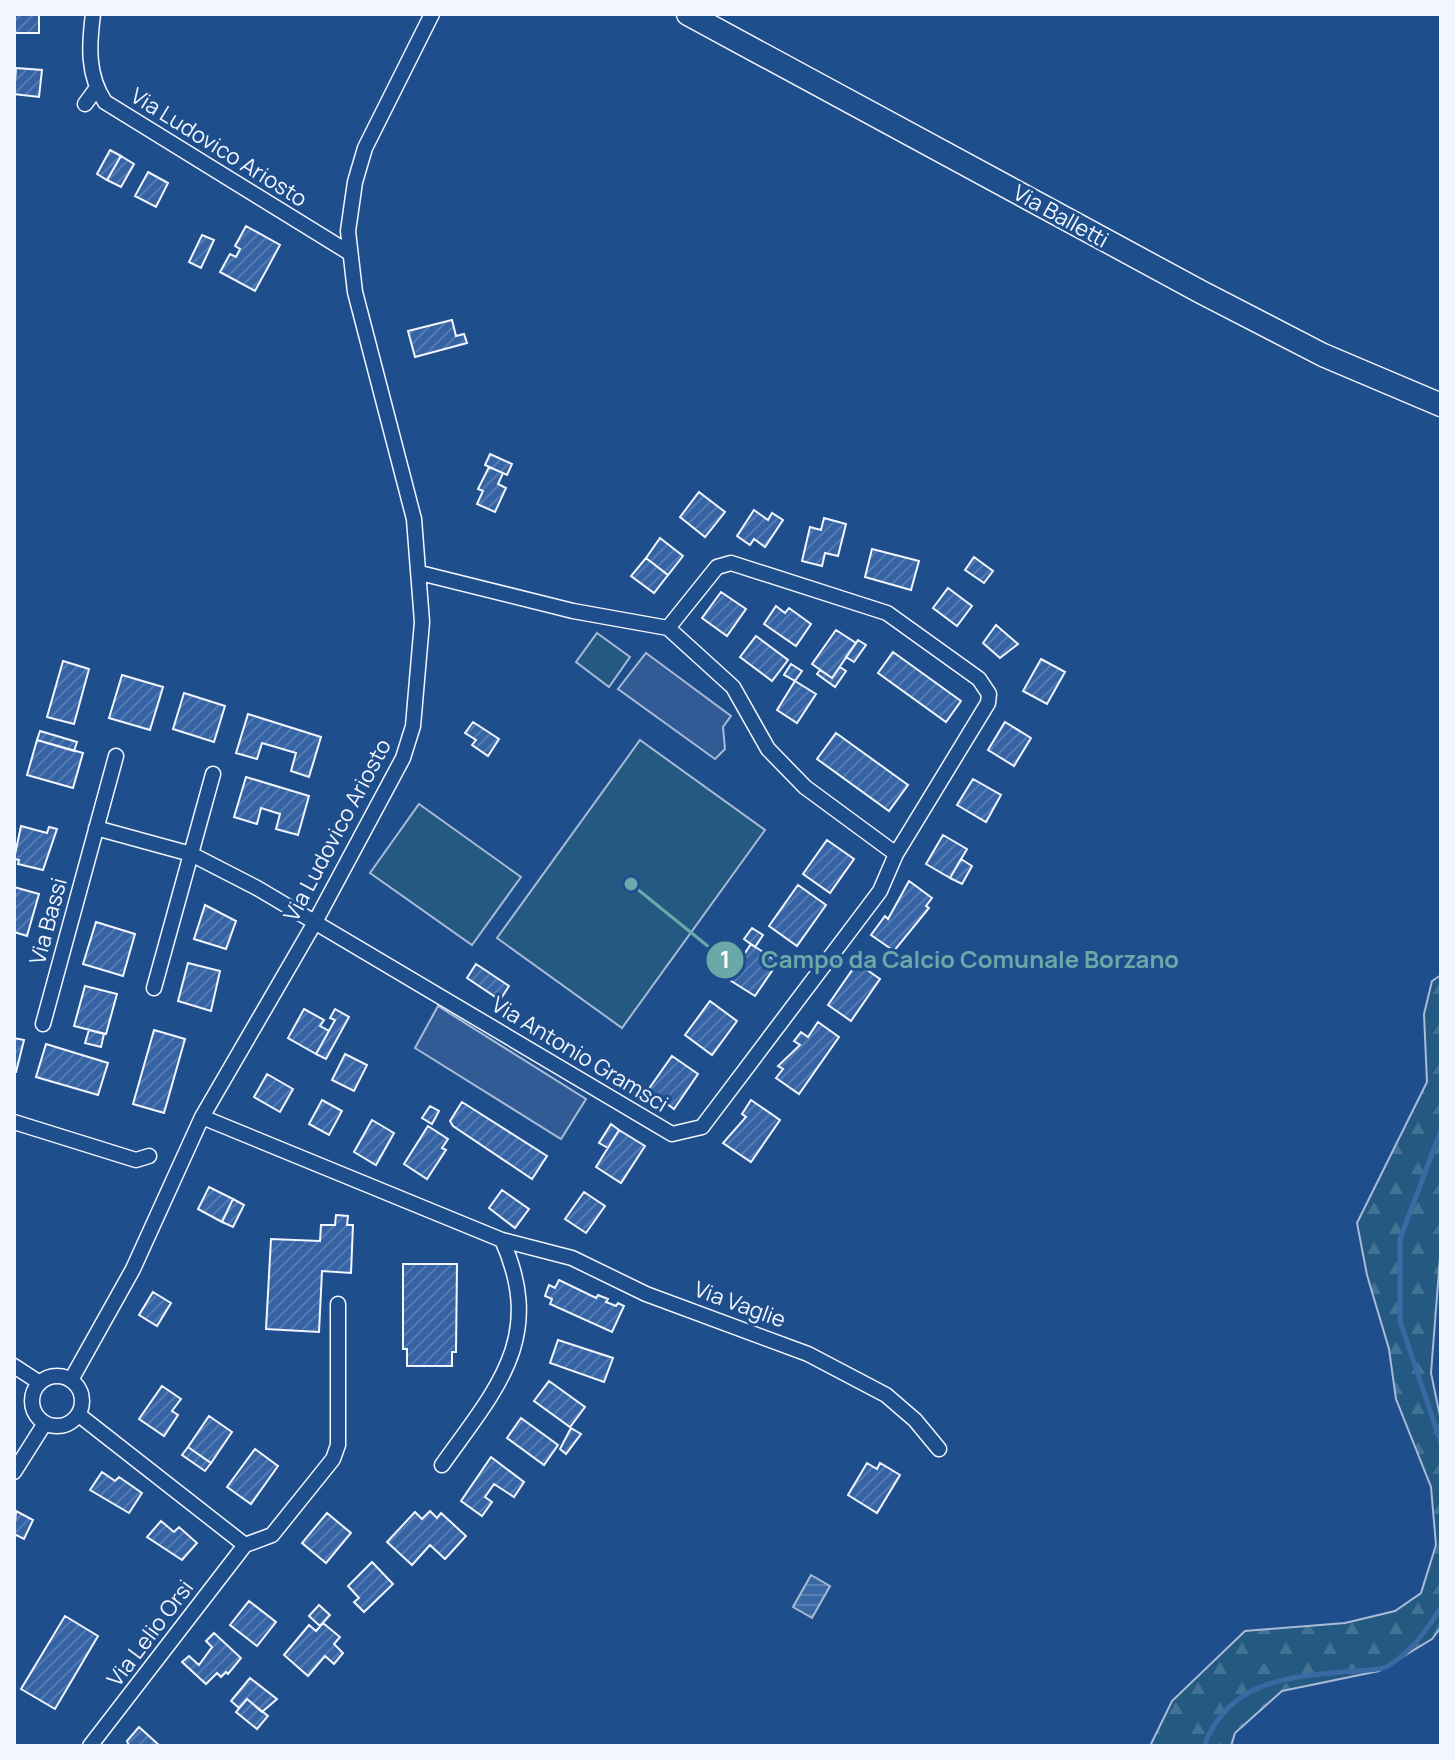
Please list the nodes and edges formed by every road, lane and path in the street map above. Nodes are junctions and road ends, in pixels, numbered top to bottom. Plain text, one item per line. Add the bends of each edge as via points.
1 (93, 14) edge
2 (432, 14) edge
3 (688, 14) edge
4 (96, 89) junction
5 (85, 104) dead end
6 (348, 252) junction
7 (1441, 405) edge
8 (420, 573) junction
9 (668, 628) junction
10 (116, 756) dead end
11 (213, 774) dead end
12 (96, 828) junction
13 (191, 854) junction
14 (896, 854) junction
15 (314, 924) junction
16 (154, 988) dead end
17 (43, 1024) dead end
18 (202, 1117) junction
19 (14, 1122) edge
20 (149, 1156) dead end
21 (502, 1240) junction
22 (338, 1304) dead end
23 (14, 1366) edge
24 (71, 1380) junction
25 (40, 1383) junction
26 (79, 1415) junction
27 (45, 1423) junction
28 (939, 1449) dead end
29 (442, 1465) dead end
30 (14, 1472) edge
31 (245, 1545) junction
32 (90, 1746) edge

1 - 4 street via 89,42
2 - 6 street, Via Ludovico Ariosto via 365,148 350,212
3 - 7 main road, Via Balletti via 1228,306 1323,355
4 - 5 street
4 - 6 street, Via Ludovico Ariosto via 125,117
6 - 8 street, Via Ludovico Ariosto via 414,519
8 - 9 street
8 - 15 street, Via Ludovico Ariosto via 422,622 413,726 403,758
9 - 14 street via 733,687 768,749 805,787
9 - 14 street, Via Antonio Gramsci via 717,567 731,563 887,613 979,679 989,694 988,703
10 - 12 street, Via Bassi
11 - 13 street
12 - 13 street
12 - 17 street, Via Bassi
13 - 15 street
13 - 16 street
14 - 15 street, Via Antonio Gramsci via 880,891 712,1117 692,1132 672,1134 638,1117
15 - 18 street, Via Ludovico Ariosto
18 - 21 street, Via Vaglie
18 - 24 street, Via Ludovico Ariosto via 133,1269
19 - 20 street via 136,1160
21 - 28 street, Via Vaglie via 572,1258 646,1294 766,1336 851,1374 886,1395
21 - 29 street via 520,1300 518,1337 496,1387
22 - 31 street, Via Lelio Orsi via 338,1445 333,1459 272,1535
23 - 25 street
24 - 25 street via 55,1376
24 - 26 street via 83,1399
25 - 27 street via 32,1404
26 - 27 street via 67,1425
26 - 31 street
27 - 30 street
31 - 32 street, Via Lelio Orsi

